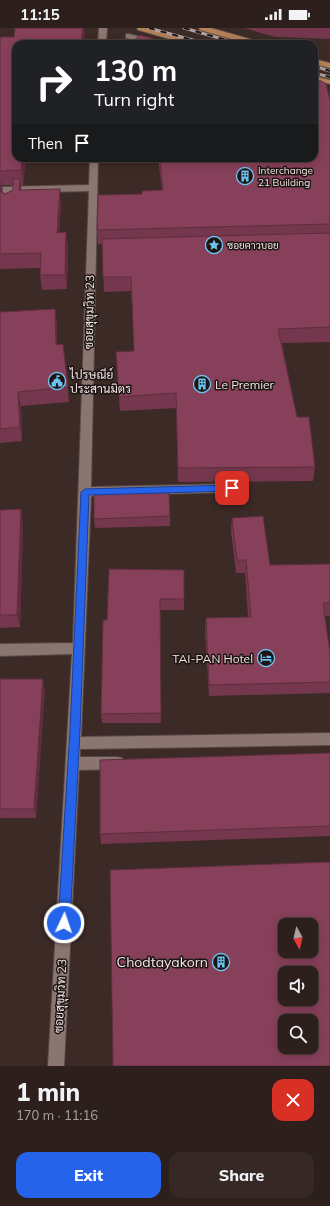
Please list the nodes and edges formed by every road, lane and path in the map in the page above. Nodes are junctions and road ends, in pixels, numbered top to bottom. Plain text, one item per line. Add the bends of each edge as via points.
1 (103, 28) edge
2 (134, 28) edge
3 (140, 28) edge
4 (203, 28) edge
5 (129, 36) junction
6 (102, 40) edge
7 (126, 40) edge
8 (144, 40) edge
9 (175, 40) edge
10 (244, 40) edge
11 (318, 62) edge
12 (330, 66) edge
13 (318, 79) edge
14 (330, 82) edge
15 (94, 162) edge
16 (93, 188) junction
17 (6, 192) edge
18 (232, 488) dead end
19 (85, 492) junction
20 (79, 648) junction
21 (0, 650) edge
22 (330, 739) edge
23 (74, 743) junction
24 (128, 762) edge
25 (73, 764) junction
26 (56, 1066) edge

1 - 6 street
2 - 5 street
3 - 9 main road
4 - 10 main road
5 - 7 street
5 - 8 street
11 - 12 main road
13 - 14 main road
15 - 16 street, ซอยสุขุมวิท 23
16 - 17 street
16 - 19 street, ซอยสุขุมวิท 23 via 95,249
18 - 19 street
19 - 20 street, ซอยสุขุมวิท 23
20 - 21 street
20 - 23 street, ซอยสุขุมวิท 23
22 - 23 street
23 - 25 street, ซอยสุขุมวิท 23
24 - 25 street
25 - 26 street, ซอยสุขุมวิท 23

